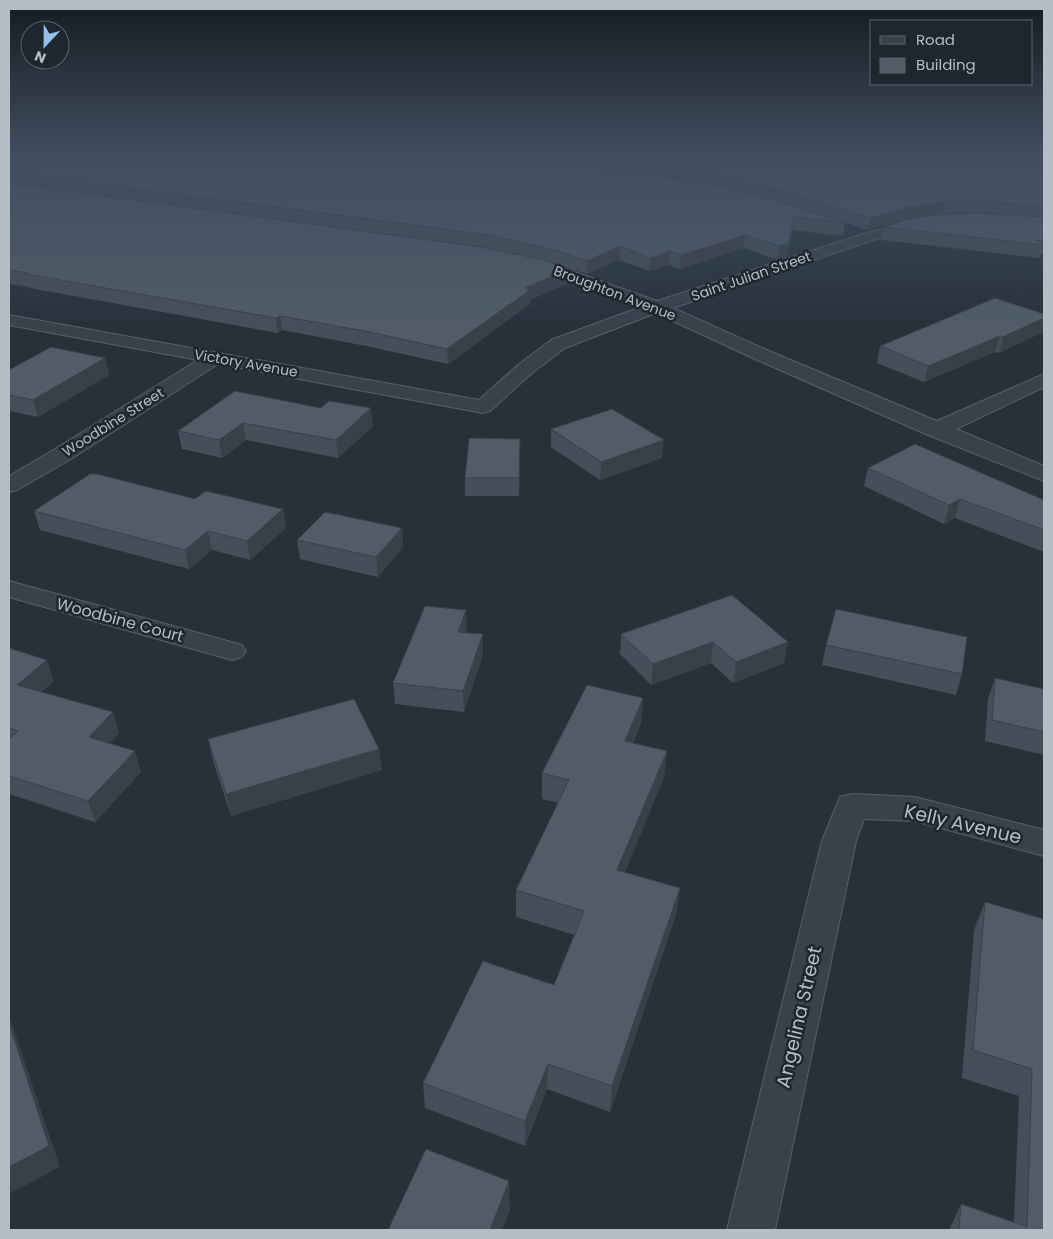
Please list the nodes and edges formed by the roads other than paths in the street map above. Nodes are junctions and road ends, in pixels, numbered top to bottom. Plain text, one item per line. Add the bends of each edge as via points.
1 (933, 221) edge
2 (850, 231) edge
3 (868, 236) junction
4 (520, 262) edge
5 (657, 307) junction
6 (9, 320) edge
7 (216, 357) junction
8 (1044, 380) edge
9 (483, 407) joint
10 (936, 430) junction
11 (1044, 474) edge
12 (9, 485) edge
13 (9, 589) edge
14 (232, 651) dead end
15 (852, 806) joint
16 (1044, 844) edge
17 (751, 1230) edge

1 - 3 street, Saint Julian Street
2 - 3 street
3 - 5 street, Saint Julian Street
4 - 5 street, Broughton Avenue via 549,268
5 - 9 street, Saint Julian Street via 558,344
5 - 10 street, Broughton Avenue
6 - 7 street, Victory Avenue
7 - 9 street, Victory Avenue
7 - 12 street, Woodbine Street
8 - 10 street
10 - 11 street, Broughton Avenue
13 - 14 street, Woodbine Court
15 - 16 street, Kelly Avenue via 915,809
15 - 17 street, Angelina Street via 839,841

